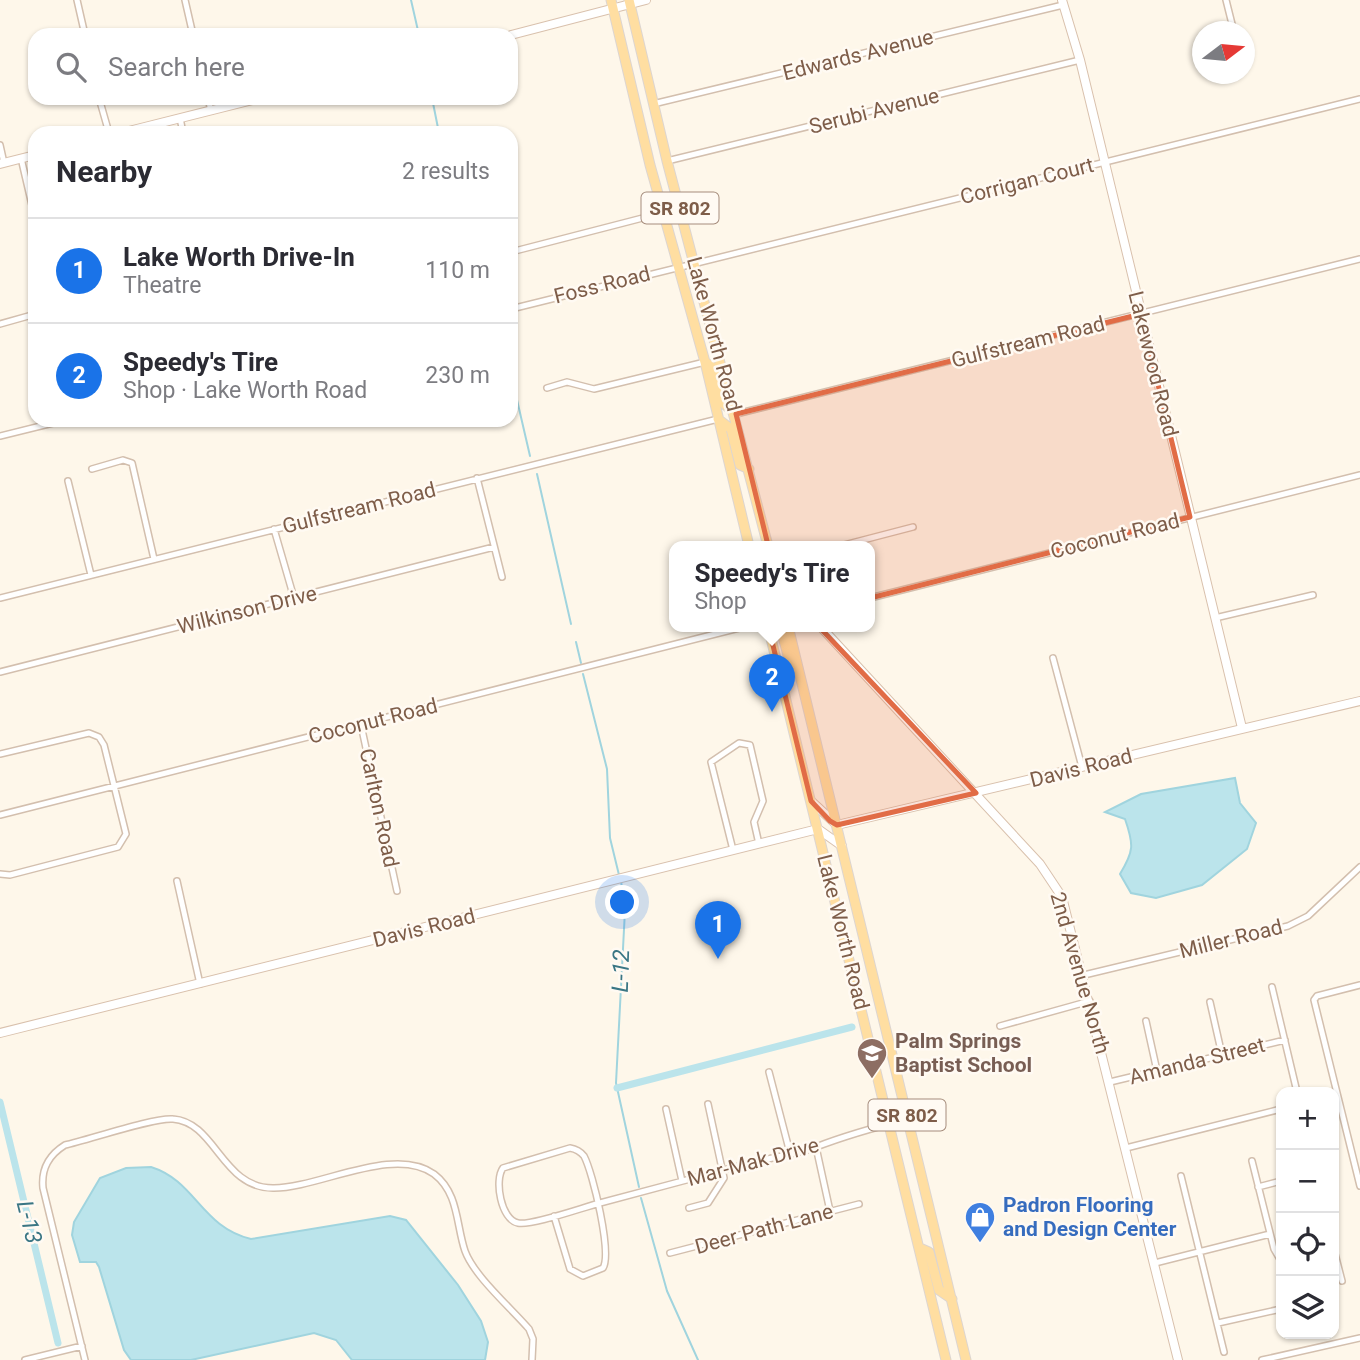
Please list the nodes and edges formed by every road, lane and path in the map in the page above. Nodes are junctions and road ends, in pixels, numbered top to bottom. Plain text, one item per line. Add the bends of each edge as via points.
1 (77, 0) edge
2 (185, 0) edge
3 (646, 0) edge
4 (1226, 0) edge
5 (630, 2) edge
6 (1063, 2) edge
7 (612, 4) edge
8 (1231, 21) edge
9 (83, 28) edge
10 (191, 28) edge
11 (518, 33) edge
12 (1080, 60) junction
13 (1360, 99) edge
14 (653, 104) junction
15 (101, 105) edge
16 (210, 105) edge
17 (231, 105) edge
18 (211, 110) junction
19 (180, 118) junction
20 (107, 126) edge
21 (149, 126) edge
22 (182, 126) edge
23 (0, 145) edge
24 (28, 156) edge
25 (20, 158) junction
26 (667, 161) junction
27 (1104, 162) junction
28 (2, 163) edge
29 (28, 190) edge
30 (662, 213) junction
31 (518, 250) edge
32 (1360, 259) edge
33 (694, 263) junction
34 (678, 266) junction
35 (518, 307) edge
36 (1141, 314) junction
37 (28, 317) edge
38 (0, 324) edge
39 (705, 362) junction
40 (547, 387) dead end
41 (736, 414) junction
42 (718, 419) junction
43 (37, 427) edge
44 (0, 436) edge
45 (92, 469) dead end
46 (749, 469) junction
47 (1360, 475) edge
48 (477, 478) junction
49 (68, 481) dead end
50 (1190, 517) junction
51 (913, 527) dead end
52 (274, 529) junction
53 (748, 541) edge
54 (767, 541) edge
55 (859, 541) edge
56 (494, 547) junction
57 (154, 559) junction
58 (91, 575) junction
59 (502, 577) dead end
60 (1313, 594) dead end
61 (875, 597) edge
62 (0, 598) edge
63 (294, 598) junction
64 (1215, 618) junction
65 (724, 632) edge
66 (769, 632) edge
67 (782, 632) edge
68 (789, 632) edge
69 (826, 632) edge
70 (1053, 658) dead end
71 (0, 672) edge
72 (799, 672) junction
73 (1360, 701) edge
74 (361, 725) junction
75 (1242, 728) junction
76 (0, 754) edge
77 (1082, 768) junction
78 (114, 786) junction
79 (976, 793) junction
80 (811, 801) junction
81 (0, 815) edge
82 (837, 825) junction
83 (818, 829) junction
84 (759, 844) junction
85 (842, 846) junction
86 (733, 850) junction
87 (1360, 867) edge
88 (0, 874) edge
89 (177, 881) dead end
90 (397, 891) dead end
91 (1084, 975) junction
92 (200, 984) junction
93 (1360, 985) edge
94 (1272, 987) dead end
95 (1090, 1001) junction
96 (1210, 1002) dead end
97 (1146, 1021) dead end
98 (1000, 1026) dead end
99 (0, 1033) edge
100 (1284, 1040) junction
101 (1222, 1055) junction
102 (1157, 1071) junction
103 (769, 1072) dead end
104 (1110, 1082) junction
105 (1296, 1087) edge
106 (708, 1104) dead end
107 (666, 1109) dead end
108 (1276, 1110) edge
109 (908, 1119) junction
110 (889, 1124) junction
111 (816, 1147) junction
112 (1126, 1148) junction
113 (790, 1153) junction
114 (1252, 1161) dead end
115 (724, 1170) junction
116 (1181, 1176) dead end
117 (682, 1181) junction
118 (1276, 1182) edge
119 (1360, 1186) edge
120 (1258, 1187) junction
121 (598, 1204) junction
122 (859, 1204) dead end
123 (689, 1208) dead end
124 (830, 1212) junction
125 (554, 1216) junction
126 (1270, 1234) junction
127 (920, 1248) junction
128 (1200, 1252) junction
129 (670, 1253) dead end
130 (1276, 1255) edge
131 (1154, 1263) junction
132 (1339, 1270) edge
133 (1342, 1281) dead end
134 (952, 1299) junction
135 (1276, 1310) edge
136 (1218, 1323) junction
137 (1360, 1338) edge
138 (82, 1346) junction
139 (1224, 1352) dead end
140 (25, 1360) edge
141 (85, 1360) edge
142 (532, 1360) edge
143 (946, 1360) edge
144 (966, 1360) edge
145 (1178, 1360) edge
146 (1262, 1360) edge

1 - 9 street
2 - 10 street
3 - 5 street
4 - 8 street
5 - 7 street
5 - 14 main road, Lake Worth Road / SR 802
6 - 12 street, Lakewood Road
6 - 14 street, Edwards Avenue
7 - 11 street
7 - 30 main road, Lake Worth Road / SR 802
12 - 26 street, Serubi Avenue
12 - 27 street, Lakewood Road
13 - 27 street, Corrigan Court
14 - 26 main road, Lake Worth Road / SR 802
15 - 20 street
16 - 18 street
17 - 18 street
18 - 19 street
19 - 21 street
19 - 22 street
23 - 28 street
24 - 25 street
25 - 28 street
25 - 29 street
26 - 33 main road, Lake Worth Road / SR 802
27 - 33 street, Corrigan Court
27 - 36 street, Lakewood Road
30 - 31 street
30 - 34 main road, Lake Worth Road / SR 802
32 - 36 street, Gulfstream Road
33 - 34 street, Foss Road
33 - 41 main road, Lake Worth Road / SR 802
34 - 35 street, Foss Road
34 - 39 main road, Lake Worth Road / SR 802
36 - 41 street, Gulfstream Road
36 - 50 street, Lakewood Road
37 - 38 street
39 - 40 street via 594,389 567,382
39 - 41 main road via 714,369 723,403
39 - 42 main road, Lake Worth Road / SR 802
41 - 46 main road, Lake Worth Road / SR 802
42 - 46 main road via 731,429 740,465
42 - 48 street, Gulfstream Road
42 - 53 main road, Lake Worth Road / SR 802
43 - 44 street
45 - 57 street via 123,460 132,463
46 - 54 main road, Lake Worth Road / SR 802
47 - 50 street, Coconut Road
48 - 52 street, Gulfstream Road
48 - 56 street
49 - 58 street
50 - 61 street, Coconut Road
50 - 64 street, Lakewood Road
51 - 55 street
52 - 57 street, Gulfstream Road
52 - 63 street
56 - 59 street
56 - 63 street, Wilkinson Drive
57 - 58 street, Gulfstream Road
58 - 62 street, Gulfstream Road
60 - 64 street
63 - 71 street, Wilkinson Drive
64 - 75 street, Lakewood Road
65 - 74 street, Coconut Road
66 - 80 main road, Lake Worth Road / SR 802
67 - 72 main road
68 - 72 main road, Lake Worth Road / SR 802
69 - 79 street, 2nd Avenue North
70 - 77 street
72 - 82 main road, Lake Worth Road / SR 802
73 - 75 street, Davis Road
74 - 78 street, Coconut Road
74 - 90 street, Carlton Road
75 - 77 street, Davis Road
76 - 78 street via 89,733 104,745
77 - 79 street, Davis Road
78 - 81 street, Coconut Road
78 - 88 street via 125,829 118,847
79 - 82 street, Davis Road
79 - 91 street, 2nd Avenue North via 1055,884
80 - 82 street
80 - 83 main road, Lake Worth Road / SR 802
82 - 85 main road, Lake Worth Road / SR 802
83 - 84 street, Davis Road
83 - 85 street
83 - 110 main road, Lake Worth Road / SR 802
84 - 86 street, Davis Road
84 - 86 street via 754,822 763,800 750,745 739,743 711,762
85 - 109 main road, Lake Worth Road / SR 802
86 - 92 street, Davis Road
87 - 91 street, Miller Road via 1308,916 1288,926
89 - 92 street
91 - 95 street, 2nd Avenue North
92 - 99 street, Davis Road
93 - 119 street via 1314,1000
94 - 100 street
95 - 98 street
95 - 104 street, 2nd Avenue North
96 - 101 street
97 - 102 street
100 - 101 street, Amanda Street
100 - 105 street
101 - 102 street, Amanda Street
102 - 104 street, Amanda Street
103 - 113 street
104 - 112 street, 2nd Avenue North
106 - 115 street
107 - 117 street
108 - 112 street
109 - 110 street, Mar-Mak Drive
109 - 134 main road, Lake Worth Road / SR 802
110 - 111 street, Mar-Mak Drive
110 - 127 main road, Lake Worth Road / SR 802
111 - 113 street, Mar-Mak Drive
111 - 124 street
112 - 131 street, 2nd Avenue North
113 - 115 street, Mar-Mak Drive
114 - 120 street
115 - 117 street, Mar-Mak Drive
115 - 123 street via 708,1203
116 - 128 street
117 - 121 street, Mar-Mak Drive
118 - 120 street
120 - 126 street
121 - 125 street, Mar-Mak Drive
121 - 125 street via 607,1259 603,1268 587,1275 570,1269
121 - 125 street, Mar-Mak Drive via 580,1151 570,1148 507,1164 500,1172 510,1220 520,1224
122 - 124 street, Deer Path Lane
124 - 129 street, Deer Path Lane
126 - 128 street
126 - 130 street
127 - 134 main road via 929,1252 939,1290
127 - 143 main road, Lake Worth Road / SR 802
128 - 131 street
128 - 136 street
131 - 145 street, 2nd Avenue North
132 - 133 street
134 - 144 main road, Lake Worth Road / SR 802
135 - 136 street
136 - 139 street
137 - 146 street
138 - 140 street
138 - 141 street
138 - 142 street via 43,1188 43,1170 55,1151 65,1145 169,1119 196,1127 229,1168 262,1187 289,1186 391,1164 410,1164 433,1174 452,1196 470,1261 529,1329

